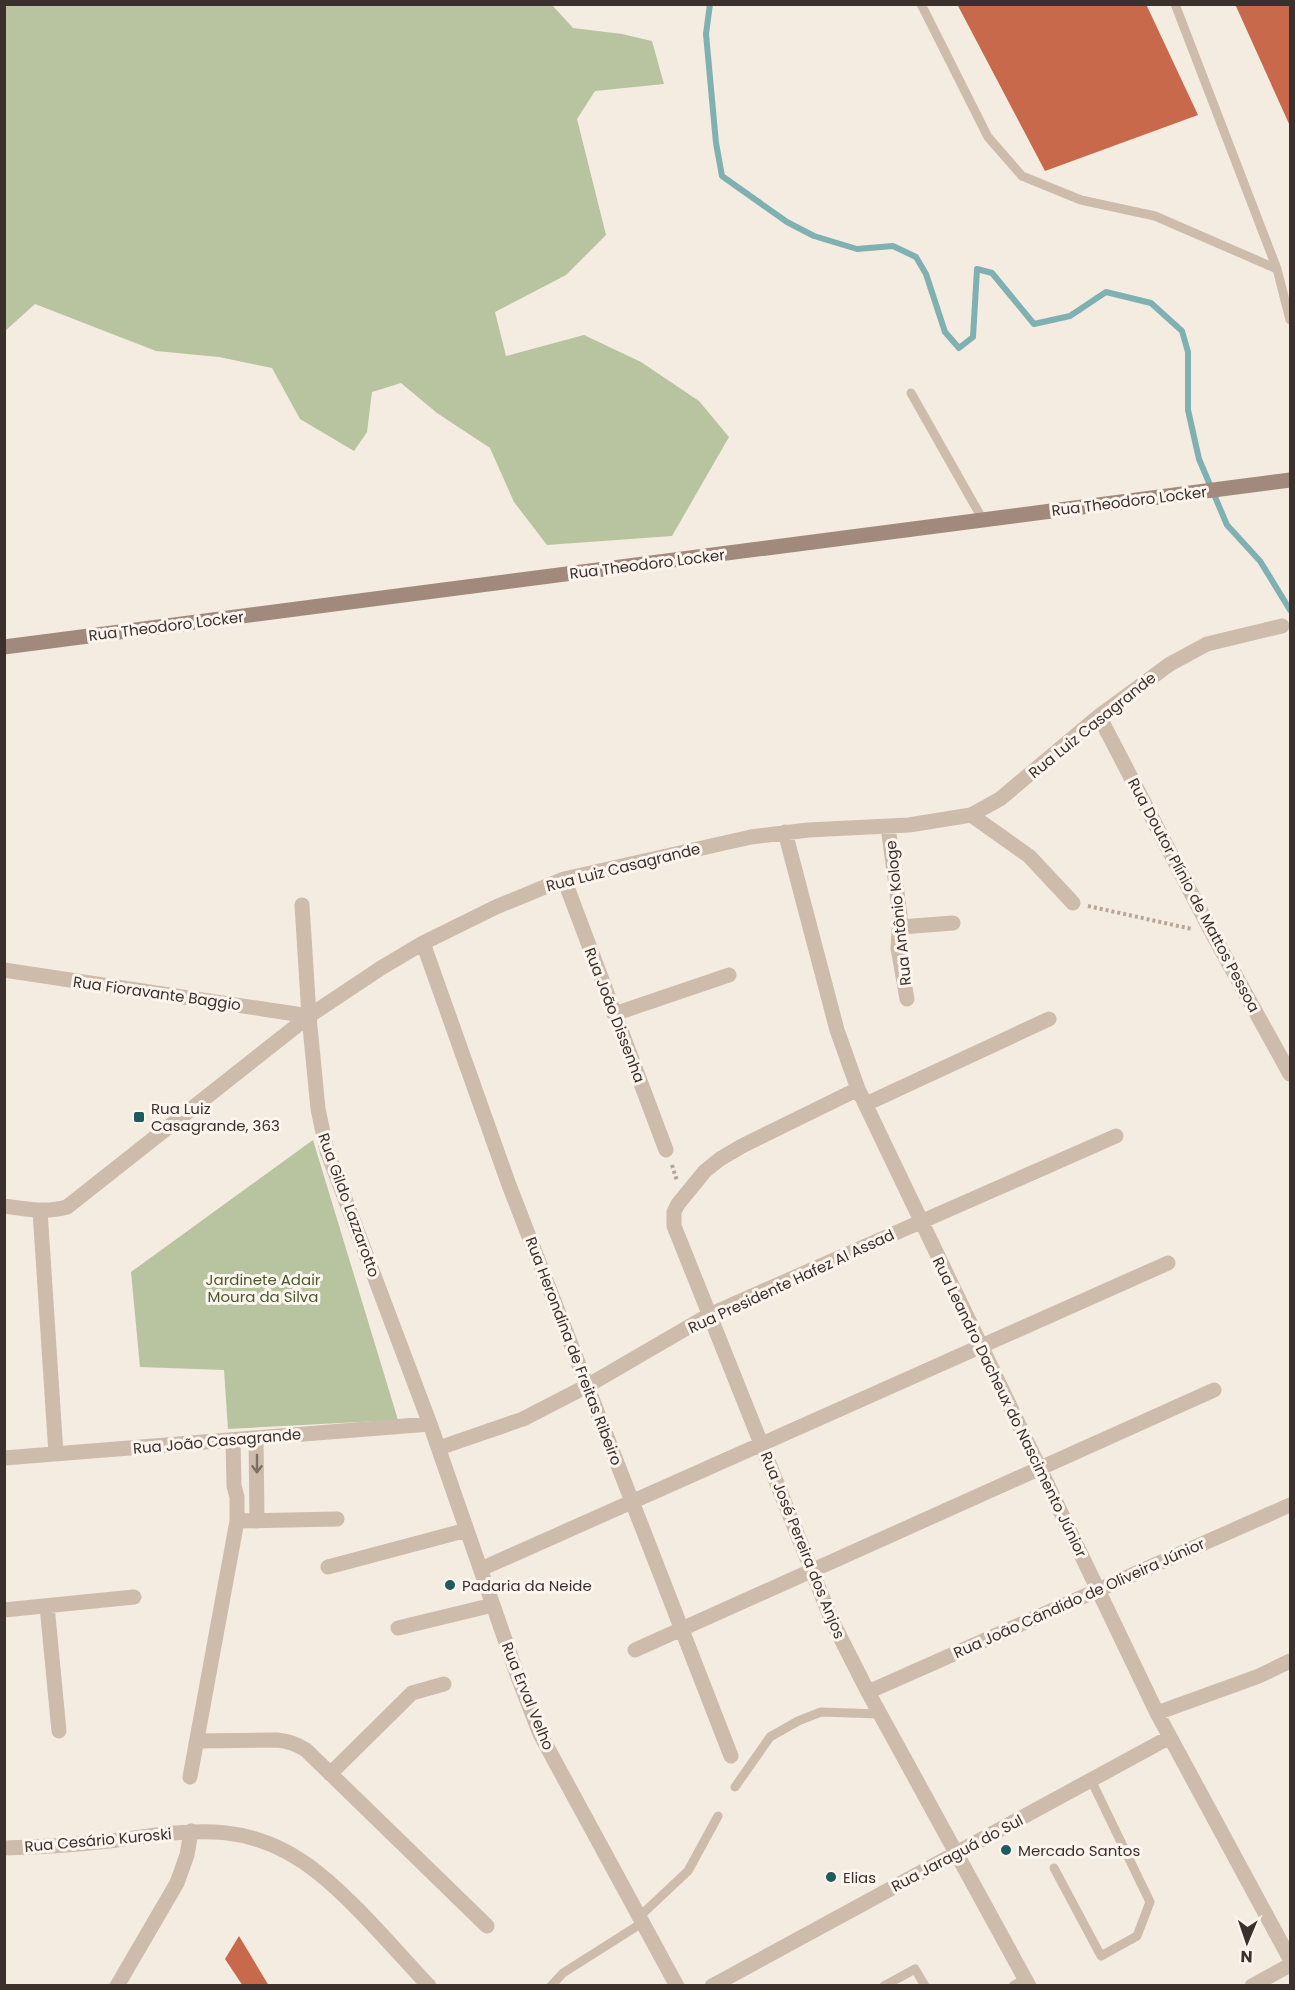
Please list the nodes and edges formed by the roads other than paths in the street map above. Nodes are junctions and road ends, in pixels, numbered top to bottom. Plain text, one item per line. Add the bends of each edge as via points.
1 (921, 4) edge
2 (1175, 4) edge
3 (1277, 269) junction
4 (1290, 320) edge
5 (911, 393) dead end
6 (1290, 480) edge
7 (983, 520) junction
8 (1282, 626) dead end
9 (4, 647) edge
10 (1099, 716) junction
11 (971, 815) junction
12 (888, 827) junction
13 (785, 832) junction
14 (564, 879) junction
15 (1072, 903) road end
16 (302, 905) dead end
17 (953, 923) dead end
18 (900, 927) junction
19 (423, 944) junction
20 (4, 970) edge
21 (729, 975) dead end
22 (907, 999) dead end
23 (614, 1014) junction
24 (309, 1016) junction
25 (1049, 1020) dead end
26 (1290, 1074) edge
27 (858, 1089) junction
28 (866, 1104) junction
29 (1116, 1136) dead end
30 (666, 1150) road end
31 (4, 1206) edge
32 (40, 1211) junction
33 (922, 1221) junction
34 (1168, 1263) dead end
35 (709, 1315) junction
36 (981, 1347) junction
37 (587, 1386) junction
38 (1214, 1390) dead end
39 (430, 1424) junction
40 (256, 1438) junction
41 (233, 1440) junction
42 (762, 1444) junction
43 (438, 1448) junction
44 (56, 1454) junction
45 (4, 1458) edge
46 (1040, 1469) junction
47 (632, 1502) junction
48 (1290, 1505) edge
49 (337, 1519) dead end
50 (237, 1521) junction
51 (257, 1521) junction
52 (467, 1530) junction
53 (328, 1568) dead end
54 (482, 1569) junction
55 (812, 1570) junction
56 (1098, 1590) junction
57 (134, 1597) dead end
58 (493, 1605) junction
59 (47, 1606) junction
60 (4, 1610) edge
61 (398, 1628) dead end
62 (681, 1630) junction
63 (635, 1650) dead end
64 (1290, 1661) edge
65 (444, 1684) dead end
66 (868, 1692) junction
67 (1156, 1713) junction
68 (880, 1714) junction
69 (59, 1731) dead end
70 (1170, 1737) junction
71 (197, 1741) junction
72 (730, 1756) dead end
73 (330, 1774) junction
74 (190, 1777) dead end
75 (1091, 1780) junction
76 (735, 1787) dead end
77 (718, 1816) dead end
78 (191, 1831) junction
79 (4, 1848) edge
80 (956, 1853) junction
81 (1054, 1868) dead end
82 (640, 1920) junction
83 (487, 1926) dead end
84 (1290, 1959) edge
85 (1290, 1965) edge
86 (1022, 1983) edge
87 (117, 1986) edge
88 (429, 1986) edge
89 (550, 1986) edge
90 (676, 1986) edge
91 (712, 1986) edge
92 (884, 1986) edge
93 (925, 1986) edge
94 (1252, 1986) edge

1 - 3 lane via 988,137 1022,176 1081,200 1155,216
2 - 3 lane
3 - 4 lane
5 - 7 lane
6 - 7 main road, Rua Theodoro Locker
7 - 9 main road, Rua Theodoro Locker
8 - 10 street, Rua Luiz Casagrande via 1188,653
10 - 11 street, Rua Luiz Casagrande via 1000,799
10 - 26 street, Rua Doutor Plínio de Mattos Pessoa
11 - 12 street, Rua Luiz Casagrande
11 - 15 street via 1029,856
12 - 13 street, Rua Luiz Casagrande
12 - 18 street, Rua Antônio Kologe
13 - 14 street, Rua Luiz Casagrande
13 - 27 street, Rua Leandro Dacheux do Nascimento Júnior via 837,1030
14 - 19 street, Rua Luiz Casagrande via 496,906
14 - 23 street, Rua João Dissenha
16 - 24 street, Rua Gildo Lazzarotto
17 - 18 street
18 - 22 street, Rua Antônio Kologe via 898,948
19 - 24 street, Rua Luiz Casagrande
19 - 37 street, Rua Herondina de Freitas Ribeiro via 509,1185
20 - 24 street, Rua Fioravante Baggio
21 - 23 street
23 - 30 street, Rua João Dissenha
24 - 32 street, Rua Luiz Casagrande via 78,1200 54,1211
24 - 39 street, Rua Gildo Lazzarotto via 323,1137
25 - 28 street
27 - 28 street, Rua Leandro Dacheux do Nascimento Júnior
27 - 35 street, Rua José Pereira dos Anjos via 720,1159 705,1171 674,1212 674,1226
28 - 33 street, Rua Leandro Dacheux do Nascimento Júnior
29 - 33 street, Rua Presidente Hafez Al Assad
31 - 32 street, Rua Luiz Casagrande
32 - 44 street
33 - 35 street, Rua Presidente Hafez Al Assad
33 - 36 street, Rua Leandro Dacheux do Nascimento Júnior
34 - 36 street
35 - 37 street, Rua Presidente Hafez Al Assad
35 - 42 street, Rua José Pereira dos Anjos
36 - 42 street
36 - 46 street, Rua Leandro Dacheux do Nascimento Júnior
37 - 43 street, Rua Presidente Hafez Al Assad via 523,1419
37 - 47 street, Rua Herondina de Freitas Ribeiro
38 - 46 street
39 - 40 street, Rua João Casagrande
39 - 43 street, Rua Erval Velho
40 - 41 street, Rua João Casagrande
40 -> 51 street
41 - 44 street, Rua João Casagrande
41 - 50 street
42 - 47 street
42 - 55 street, Rua José Pereira dos Anjos
43 - 52 street, Rua Erval Velho
44 - 45 street, Rua João Casagrande
46 - 55 street
46 - 56 street, Rua Leandro Dacheux do Nascimento Júnior
47 - 54 street
47 - 62 street, Rua Herondina de Freitas Ribeiro
48 - 56 street, Rua João Cândido de Oliveira Júnior
49 - 51 street
50 - 51 street
50 - 71 street
52 - 53 street
52 - 54 street, Rua Erval Velho
54 - 58 street, Rua Erval Velho
55 - 62 street
55 - 66 street, Rua José Pereira dos Anjos via 832,1621
56 - 66 street, Rua João Cândido de Oliveira Júnior
56 - 67 street, Rua Leandro Dacheux do Nascimento Júnior
57 - 59 street
58 - 61 street
58 - 82 street, Rua Erval Velho via 540,1734
59 - 60 street
59 - 69 street
62 - 63 street
62 - 72 street, Rua Herondina de Freitas Ribeiro
64 - 67 street
65 - 73 street via 412,1694
66 - 68 street, Rua José Pereira dos Anjos
67 - 70 street, Rua Leandro Dacheux do Nascimento Júnior
68 - 76 lane via 821,1712 798,1721 770,1737
68 - 80 street, Rua José Pereira dos Anjos
70 - 75 street, Rua Jaraguá do Sul
70 - 84 street, Rua Leandro Dacheux do Nascimento Júnior
71 - 73 street via 289,1741 306,1750
71 - 74 street
73 - 83 street
75 - 80 street, Rua Jaraguá do Sul
75 - 81 lane via 1150,1902 1137,1936 1101,1956
77 - 82 lane via 688,1871
78 - 79 street, Rua Cesário Kuroski
78 - 87 street via 177,1883
78 - 88 street, Rua Cesário Kuroski via 255,1838 295,1857 331,1884
80 - 86 street, Rua José Pereira dos Anjos
80 - 91 street, Rua Jaraguá do Sul
82 - 89 lane
82 - 90 street, Rua Erval Velho
85 - 94 street
92 - 93 lane via 915,1969

